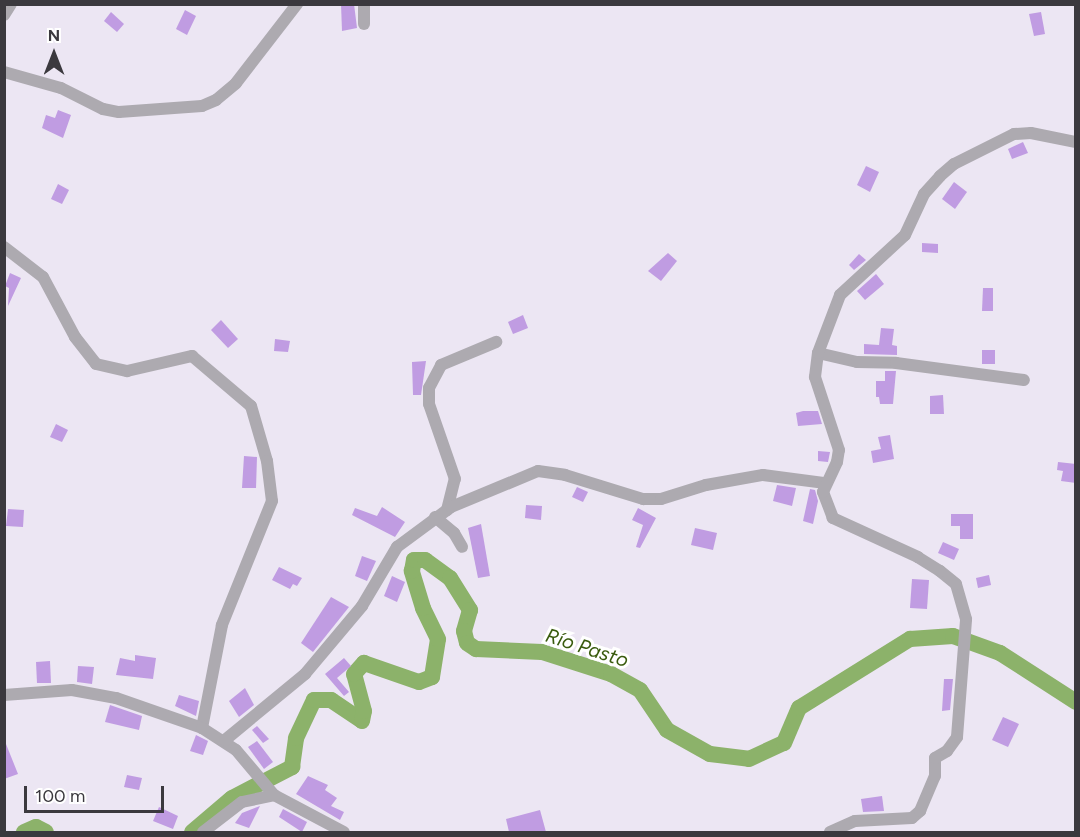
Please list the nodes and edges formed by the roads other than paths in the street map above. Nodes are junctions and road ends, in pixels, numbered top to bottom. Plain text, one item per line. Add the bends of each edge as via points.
1 (11, 4) edge
2 (297, 4) edge
3 (364, 4) edge
4 (4, 15) edge
5 (363, 24) dead end
6 (4, 72) edge
7 (1076, 142) edge
8 (4, 247) edge
9 (496, 342) dead end
10 (818, 353) junction
11 (1024, 380) dead end
12 (825, 483) junction
13 (447, 510) junction
14 (435, 517) junction
15 (462, 547) dead end
16 (4, 695) edge
17 (202, 728) junction
18 (225, 740) junction
19 (270, 790) junction
20 (203, 832) edge
21 (344, 832) edge
22 (830, 832) edge

1 - 4 street
2 - 6 street via 236,83 202,106 119,112 103,109 61,88
3 - 5 street
7 - 10 street via 1031,133 1014,134 954,164 924,194 905,235 840,295
8 - 17 street via 43,277 75,337 96,364 127,371 192,356 251,406 267,461 272,501 222,625
9 - 13 street via 441,365 429,388 429,404 455,479
10 - 11 street via 857,362
10 - 12 street via 815,377 838,450 837,462
12 - 13 street via 763,475 706,485 661,499 644,499 565,475 538,471
12 - 22 street via 825,504 833,518 940,571 956,584 966,619 957,737 947,751 935,758 935,776 920,811 912,818 855,821
13 - 14 street
14 - 15 street via 454,533
14 - 18 street via 397,547 362,606 305,674
16 - 17 street via 72,690 116,698
17 - 18 street
18 - 19 street
19 - 20 street via 243,802
19 - 21 street

